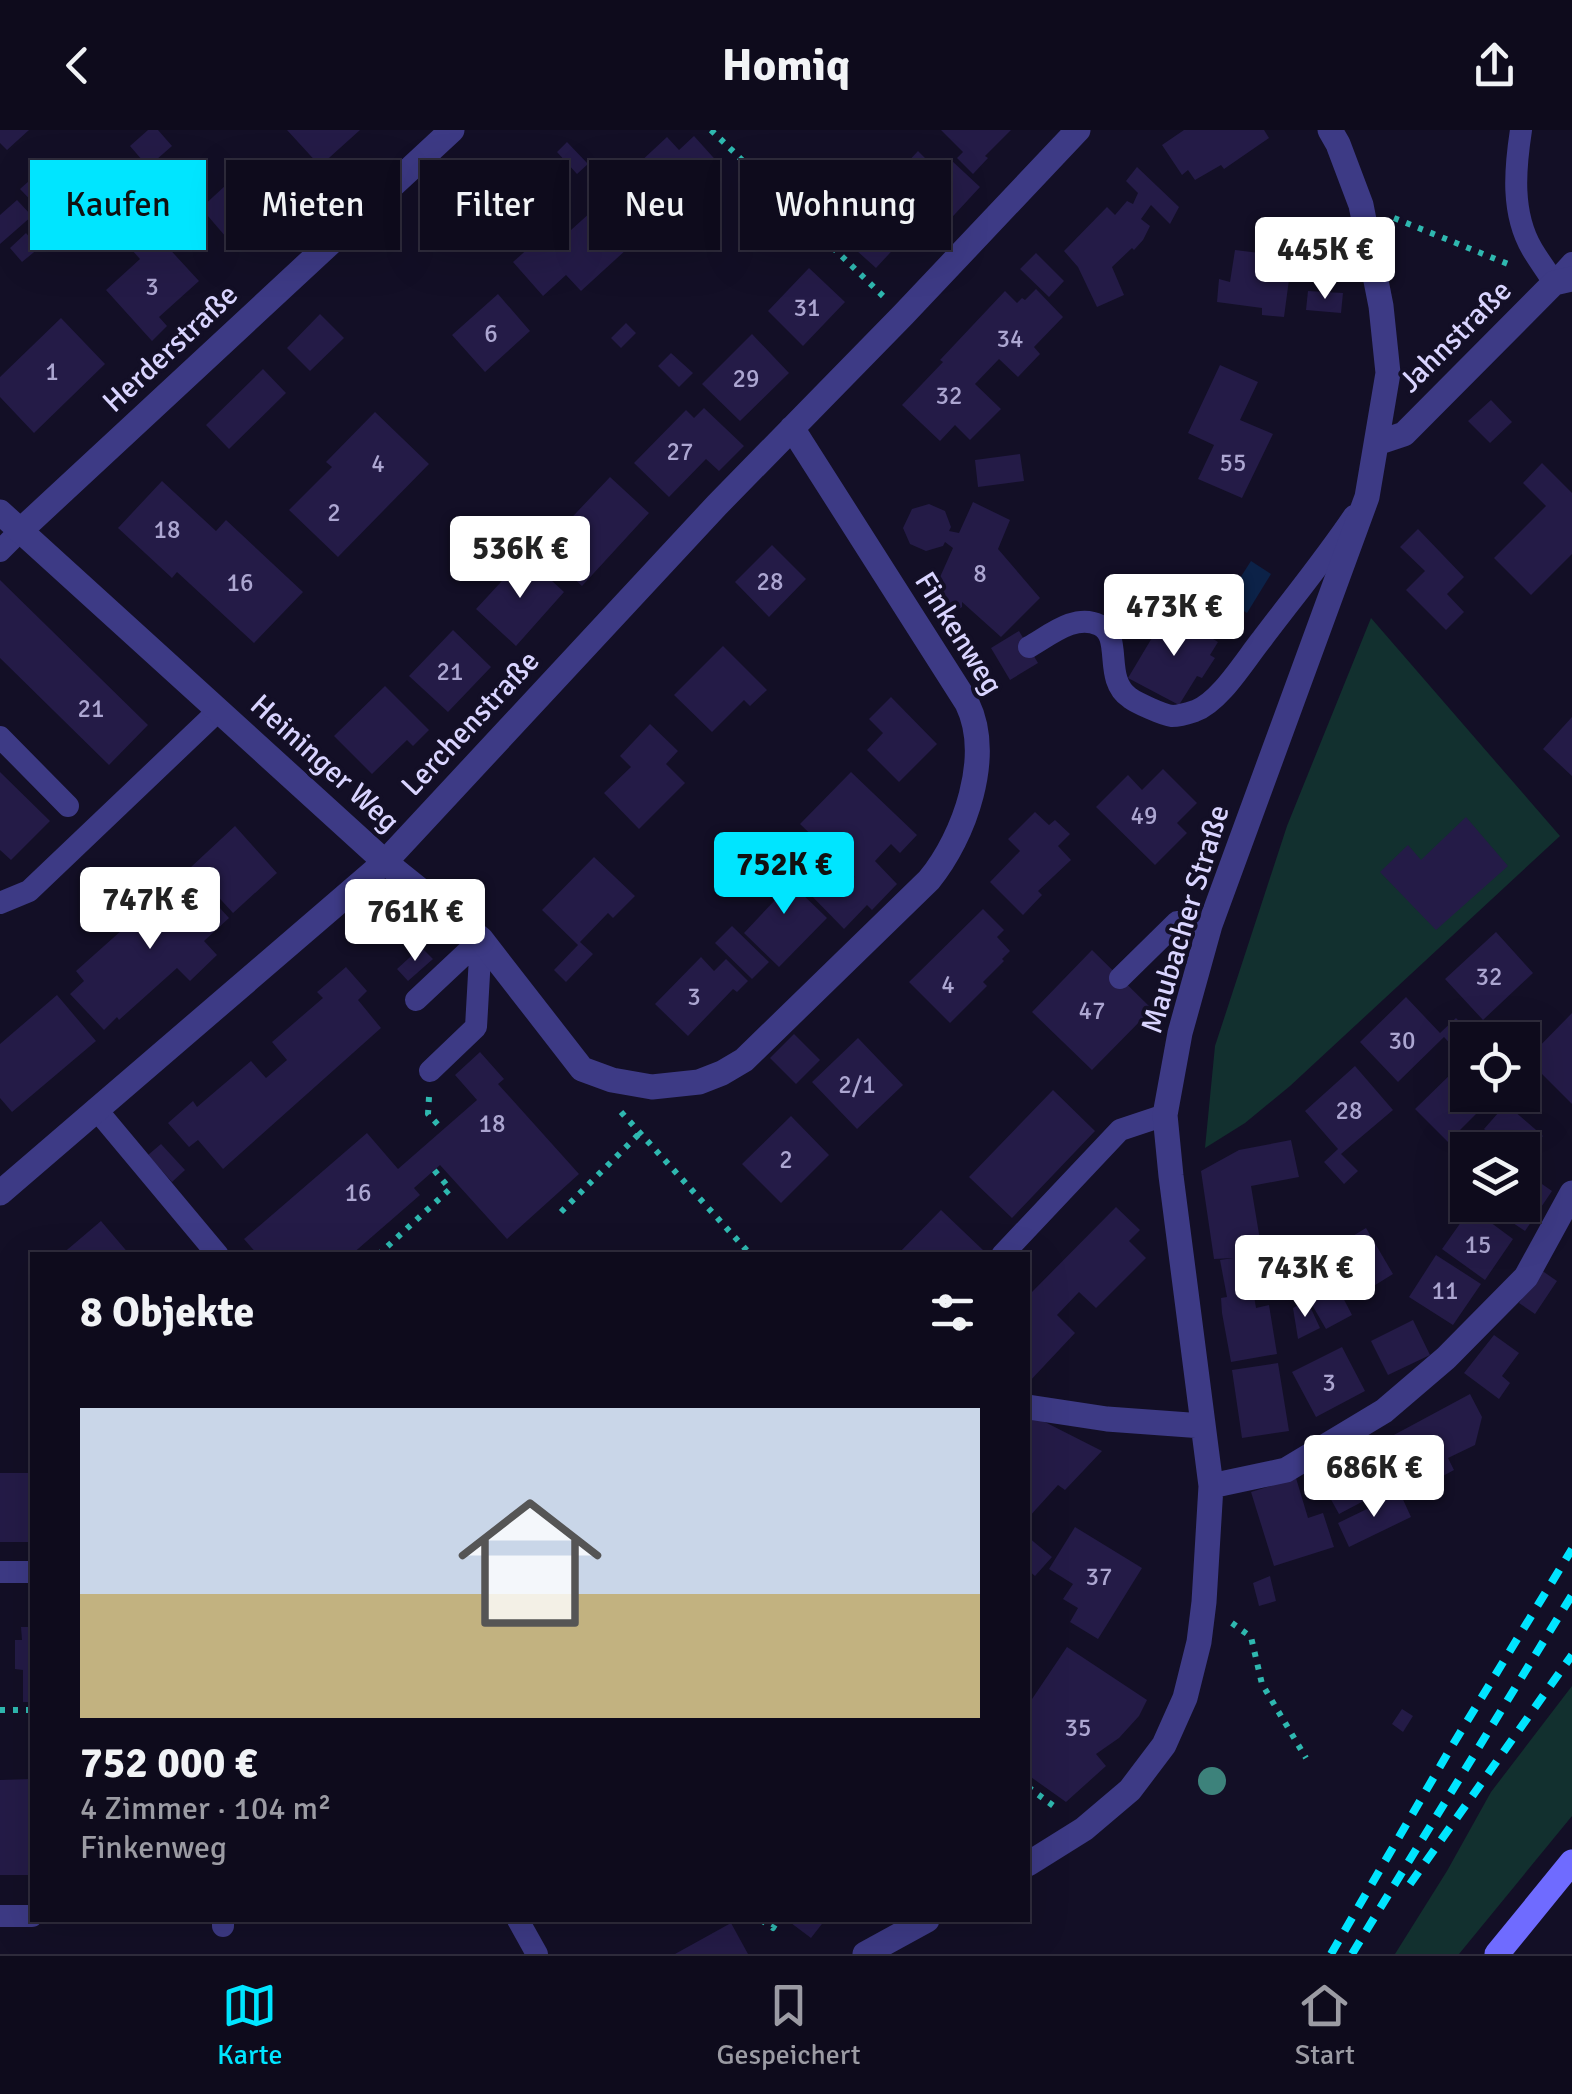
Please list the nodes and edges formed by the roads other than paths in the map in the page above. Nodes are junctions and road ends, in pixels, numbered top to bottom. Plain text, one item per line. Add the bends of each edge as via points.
1 (452, 130) edge
2 (1078, 130) edge
3 (1330, 130) edge
4 (1521, 130) edge
5 (1566, 275) edge
6 (792, 428) junction
7 (1377, 442) junction
8 (1368, 497) junction
9 (0, 512) edge
10 (20, 532) junction
11 (0, 551) edge
12 (1029, 647) dead end
13 (218, 710) junction
14 (0, 737) edge
15 (68, 806) dead end
16 (385, 862) junction
17 (0, 903) edge
18 (1210, 926) junction
19 (481, 939) junction
20 (1120, 978) dead end
21 (416, 1000) dead end
22 (582, 1068) joint
23 (430, 1071) dead end
24 (96, 1110) junction
25 (1166, 1115) junction
26 (0, 1194) edge
27 (1572, 1194) edge
28 (215, 1252) edge
29 (1005, 1252) edge
30 (1030, 1406) edge
31 (1203, 1426) junction
32 (1211, 1486) junction
33 (0, 1572) edge
34 (30, 1572) edge
35 (1572, 1862) edge
36 (1030, 1863) edge
37 (0, 1916) edge
38 (30, 1916) edge
39 (519, 1922) edge
40 (922, 1922) edge
41 (537, 1954) edge
42 (865, 1954) edge
43 (1497, 1954) edge

1 - 10 street, Herderstraße
2 - 6 street, Lerchenstraße
3 - 7 street, Maubacher Straße via 1360,205 1381,306 1388,372
4 - 5 lane via 1519,214 1530,245
5 - 7 street, Jahnstraße via 1404,434
6 - 16 street, Lerchenstraße
6 - 22 street, Finkenweg via 975,720 976,769 964,814 945,861 929,880 744,1060 699,1082 652,1087
7 - 8 street, Maubacher Straße
8 - 12 lane via 1220,693 1198,710 1172,716 1127,697 1114,675 1112,642 1098,624 1070,624
8 - 18 street, Maubacher Straße
9 - 10 street, Heininger Weg
10 - 11 lane
10 - 13 street, Heininger Weg
13 - 16 street, Heininger Weg
13 - 17 lane via 112,824 29,892
14 - 15 lane
16 - 19 street, Heininger Weg
16 - 24 street, Lerchenstraße
18 - 20 lane via 1176,922
18 - 25 street, Maubacher Straße
19 - 21 lane
19 - 22 street, Heininger Weg
19 - 23 lane via 476,1027
24 - 26 street, Lerchenstraße
24 - 28 lane
25 - 29 lane via 1120,1130
25 - 31 street, Maubacher Straße
27 - 32 street via 1526,1277 1384,1410 1286,1470
30 - 31 street
31 - 32 street, Maubacher Straße
32 - 36 street, Maubacher Straße via 1198,1642 1185,1698 1164,1745 1130,1790
33 - 34 lane
35 - 43 street
37 - 38 lane
39 - 41 lane
40 - 42 street

